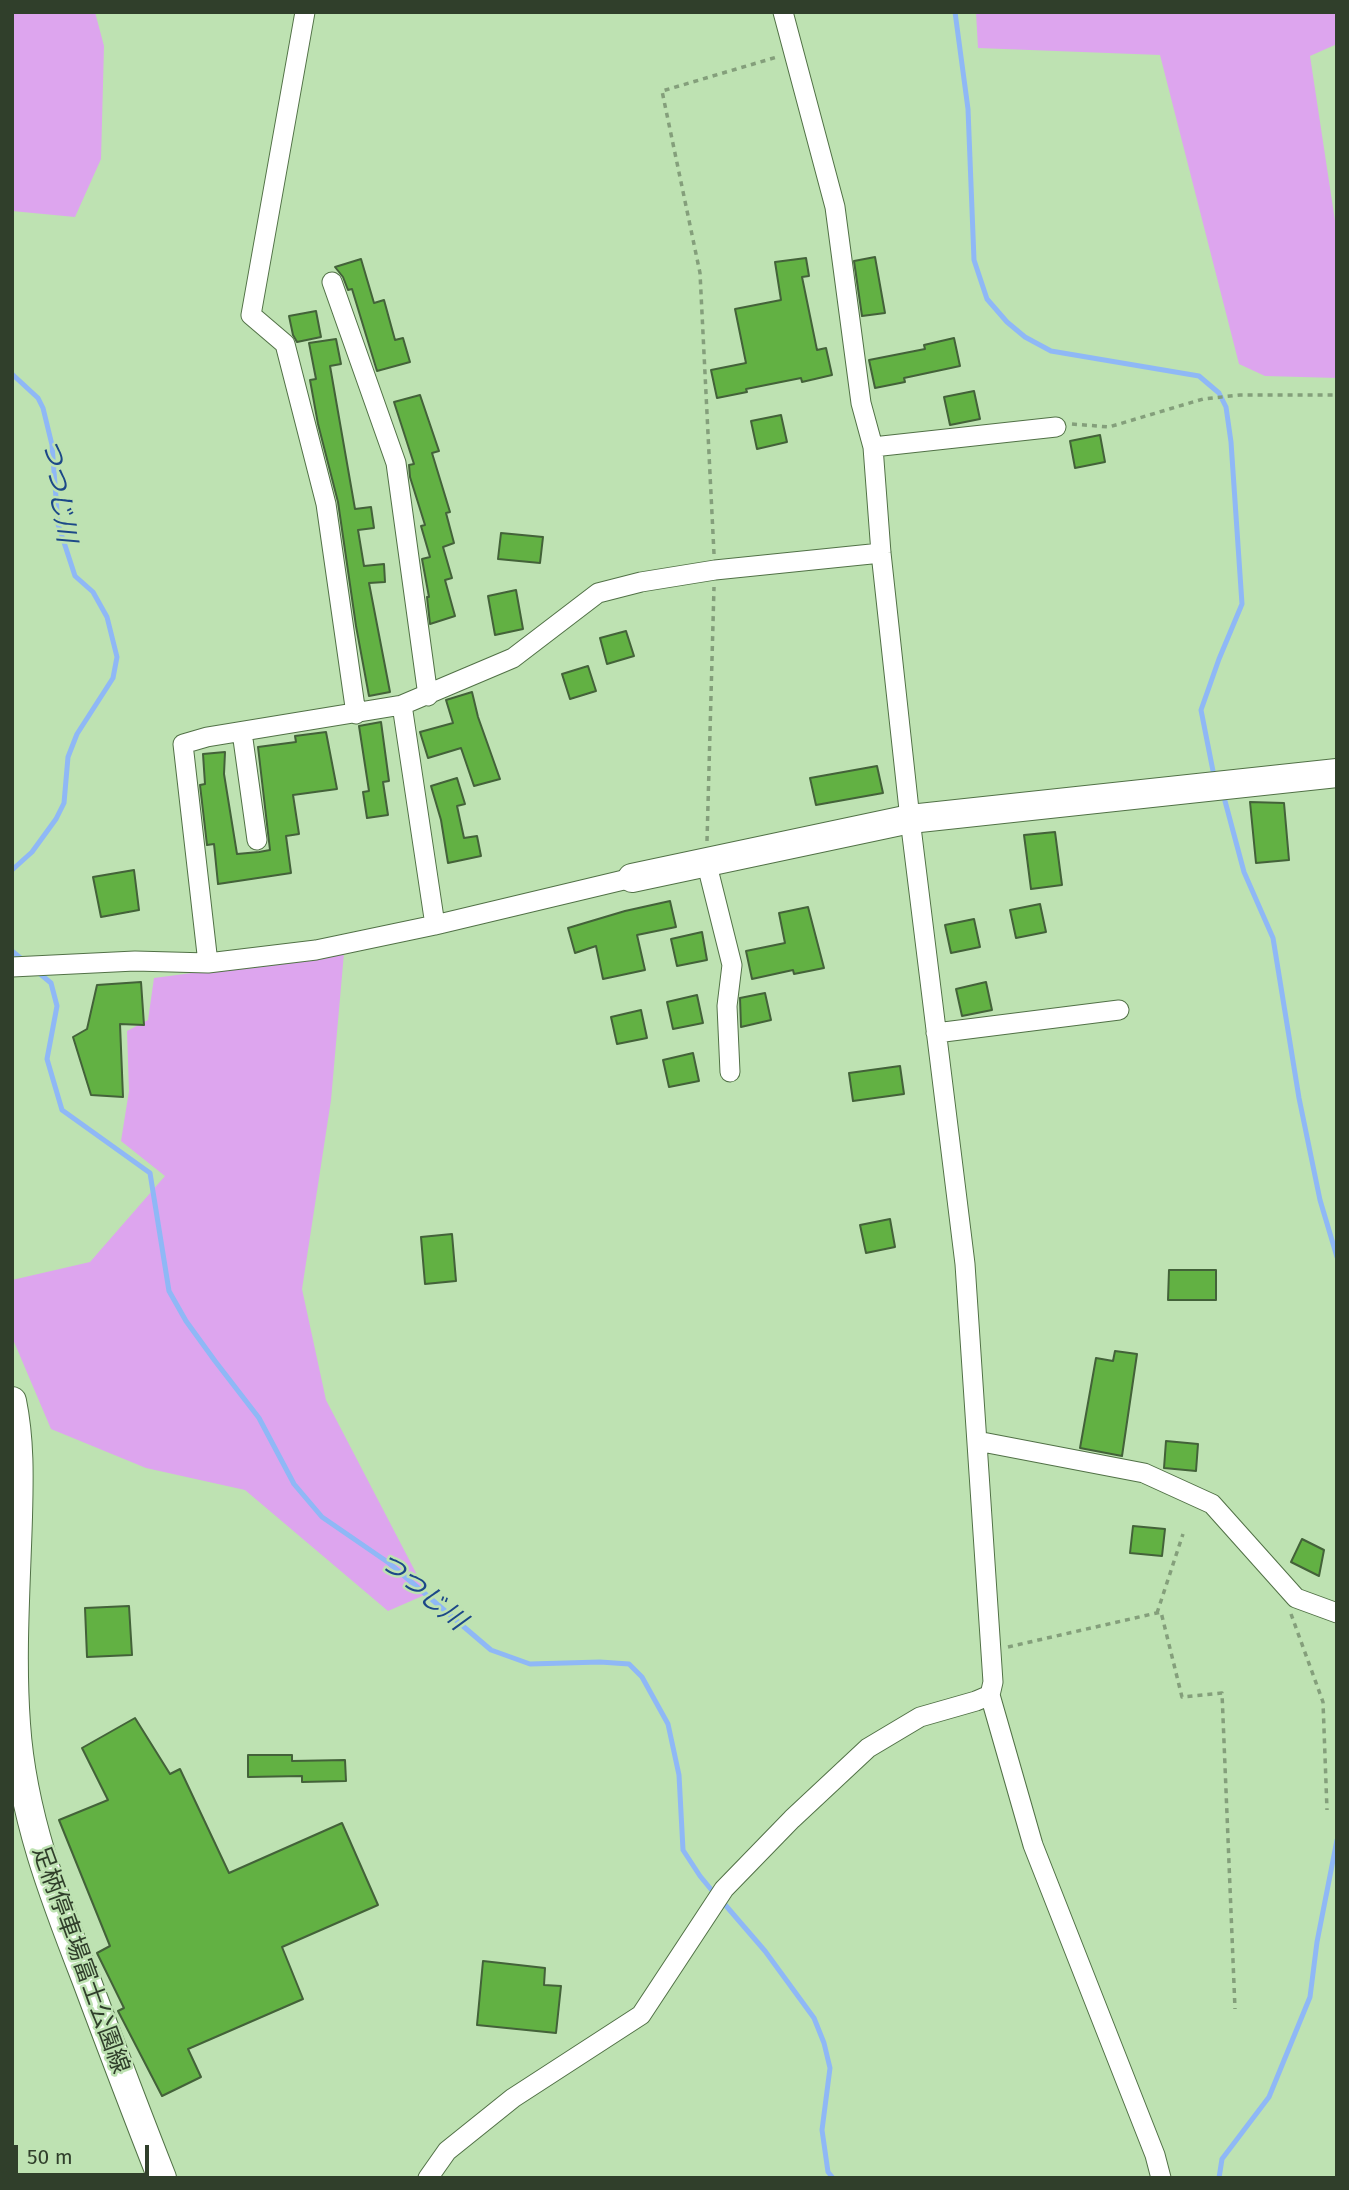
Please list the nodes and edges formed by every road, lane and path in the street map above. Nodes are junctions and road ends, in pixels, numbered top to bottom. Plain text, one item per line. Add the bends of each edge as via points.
1 (305, 12) edge
2 (783, 12) edge
3 (794, 51) junction
4 (332, 282) dead end
5 (1337, 395) edge
6 (1056, 427) joint
7 (873, 447) junction
8 (881, 553) junction
9 (715, 570) junction
10 (428, 696) junction
11 (402, 705) junction
12 (356, 713) junction
13 (242, 732) junction
14 (1337, 773) edge
15 (910, 819) junction
16 (257, 840) dead end
17 (706, 861) junction
18 (632, 878) joint
19 (435, 925) junction
20 (208, 963) junction
21 (12, 967) edge
22 (1119, 1010) dead end
23 (936, 1033) junction
24 (730, 1072) dead end
25 (12, 1401) edge
26 (977, 1441) junction
27 (1183, 1534) dead end
28 (1296, 1598) junction
29 (1157, 1613) junction
30 (1337, 1613) edge
31 (989, 1651) junction
32 (990, 1695) junction
33 (1327, 1810) dead end
34 (1235, 2009) dead end
35 (162, 2178) edge
36 (428, 2178) edge
37 (1161, 2178) edge

1 - 12 street via 251,315 285,344 326,504
2 - 3 street
3 - 7 street via 835,207 861,403
3 - 9 path via 662,90 700,273
4 - 10 street via 396,463
5 - 6 path via 1203,399 1109,427
6 - 7 street
7 - 8 street
8 - 9 street
8 - 15 street
9 - 10 street via 598,593 513,658
9 - 17 path
10 - 11 street
11 - 12 street
11 - 19 street
12 - 13 street
13 - 16 street
13 - 20 street via 183,744
14 - 15 main road
15 - 17 main road
15 - 23 street
17 - 18 main road
17 - 24 street via 732,965 727,1006
18 - 19 street
19 - 20 street via 316,950
20 - 21 street
22 - 23 street
23 - 26 street via 965,1264
25 - 35 main road, 足柄停車場富士公園線 via 19,1472 15,1687 22,1772 36,1838 58,1906
26 - 28 street via 1144,1473 1212,1504
26 - 31 street
27 - 29 path
28 - 30 street
28 - 33 path via 1290,1613 1323,1702
29 - 31 path
29 - 34 path via 1161,1612 1182,1697 1222,1693
31 - 32 street
32 - 36 street via 920,1717 868,1748 724,1889 641,2015 513,2098 447,2151
32 - 37 street via 1033,1845

